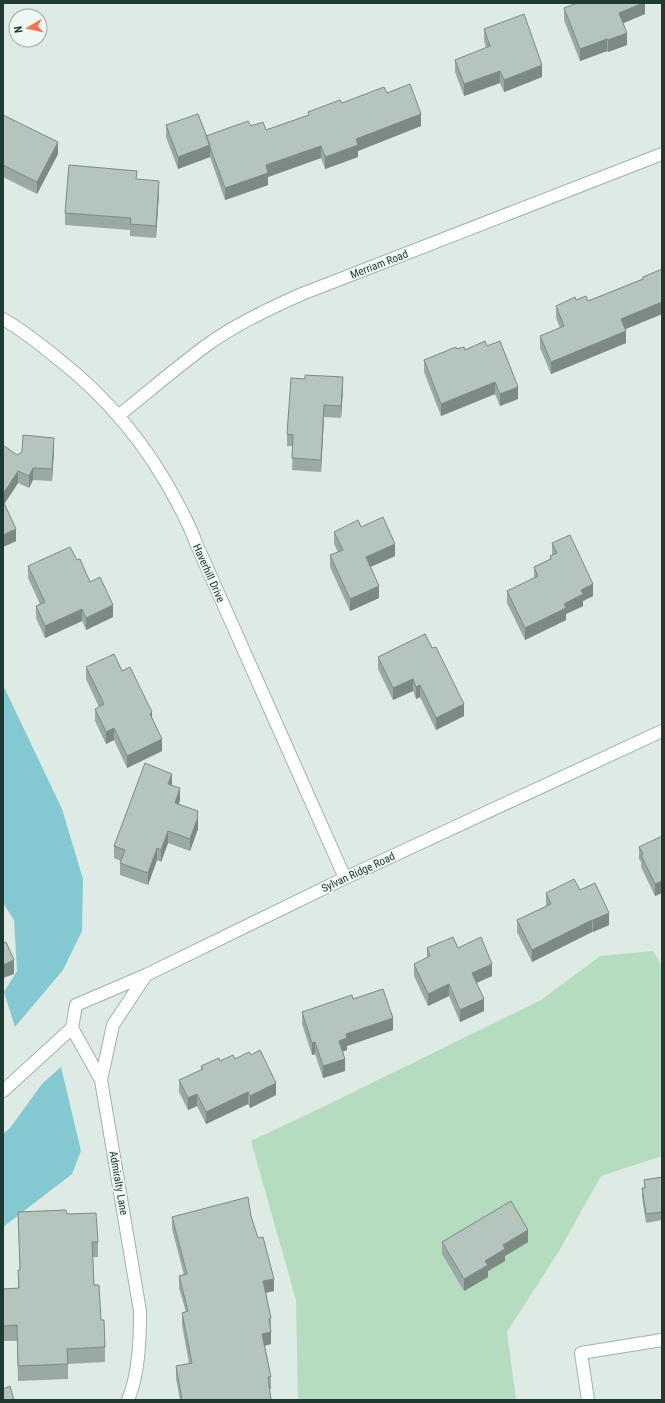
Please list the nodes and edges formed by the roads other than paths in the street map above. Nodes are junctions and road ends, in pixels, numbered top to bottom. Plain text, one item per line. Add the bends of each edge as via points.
1 (662, 154) edge
2 (3, 319) edge
3 (118, 416) junction
4 (662, 731) edge
5 (345, 878) junction
6 (146, 976) junction
7 (72, 1028) junction
8 (101, 1080) junction
9 (3, 1091) edge
10 (662, 1340) edge
11 (128, 1400) edge
12 (588, 1400) edge

1 - 3 street, Merriam Road via 280,304 208,345
2 - 3 street, Haverhill Drive via 68,365
3 - 5 street, Haverhill Drive via 154,462 192,532
4 - 5 street, Sylvan Ridge Road
5 - 6 street, Sylvan Ridge Road
6 - 7 street, Sylvan Ridge Road via 76,1005
6 - 8 street, Admiralty Lane via 113,1025
7 - 8 street
7 - 9 street
8 - 11 street, Admiralty Lane via 140,1311 138,1360
10 - 12 street via 581,1353

